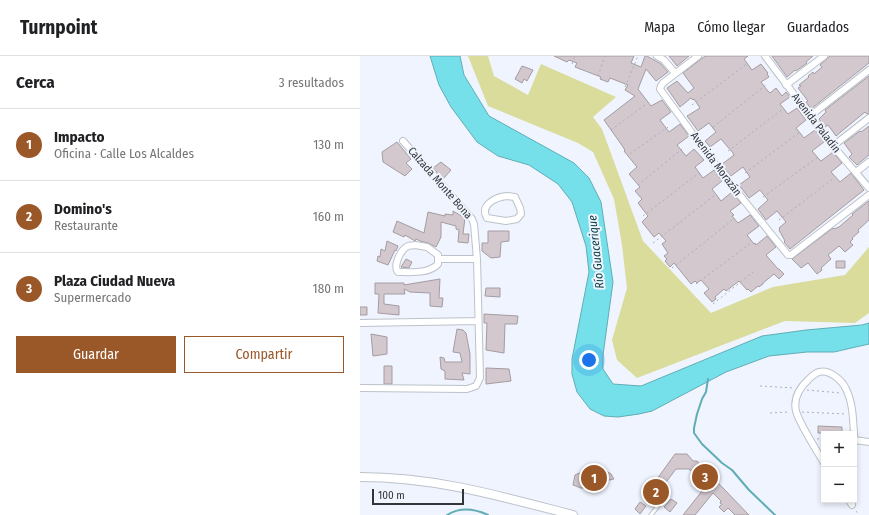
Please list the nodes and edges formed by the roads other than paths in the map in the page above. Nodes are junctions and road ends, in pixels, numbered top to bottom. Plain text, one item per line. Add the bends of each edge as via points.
1 (657, 56) edge
2 (698, 56) edge
3 (765, 56) edge
4 (824, 56) edge
5 (869, 70) edge
6 (675, 73) junction
7 (786, 85) junction
8 (810, 116) junction
9 (869, 118) edge
10 (403, 141) dead end
11 (833, 146) junction
12 (869, 162) edge
13 (856, 172) junction
14 (869, 188) edge
15 (869, 195) edge
16 (485, 215) junction
17 (472, 219) junction
18 (439, 259) junction
19 (477, 259) junction
20 (478, 321) junction
21 (360, 323) edge
22 (360, 388) edge
23 (854, 431) edge
24 (857, 440) edge
25 (869, 442) edge
26 (821, 457) edge
27 (360, 477) edge
28 (658, 506) dead end
29 (653, 514) edge
30 (572, 515) edge

1 - 6 street
2 - 6 street
3 - 7 street, Avenida Paladín
4 - 7 street
5 - 8 street
6 - 15 street, Avenida Morazán via 660,89 713,162 788,255
7 - 8 street, Avenida Paladín
8 - 11 street, Avenida Paladín
9 - 11 street
10 - 17 street, Calzada Monte Bona
11 - 13 street, Avenida Paladín
12 - 13 street
13 - 14 street, Avenida Paladín
16 - 16 street via 487,218 506,221 517,219 521,214 515,197 499,197 486,206
16 - 17 street
17 - 19 street, Calzada Monte Bona via 476,230
18 - 18 street via 438,255 426,247 408,246 396,264 396,269 398,272 434,269
18 - 19 street
19 - 20 street, Calzada Monte Bona
20 - 21 street
20 - 22 street, Calzada Monte Bona via 480,378 476,386 467,390
23 - 26 street via 853,414 846,388 830,373 818,372 799,390 796,411
24 - 25 street
27 - 30 main road via 436,482
28 - 29 lane

